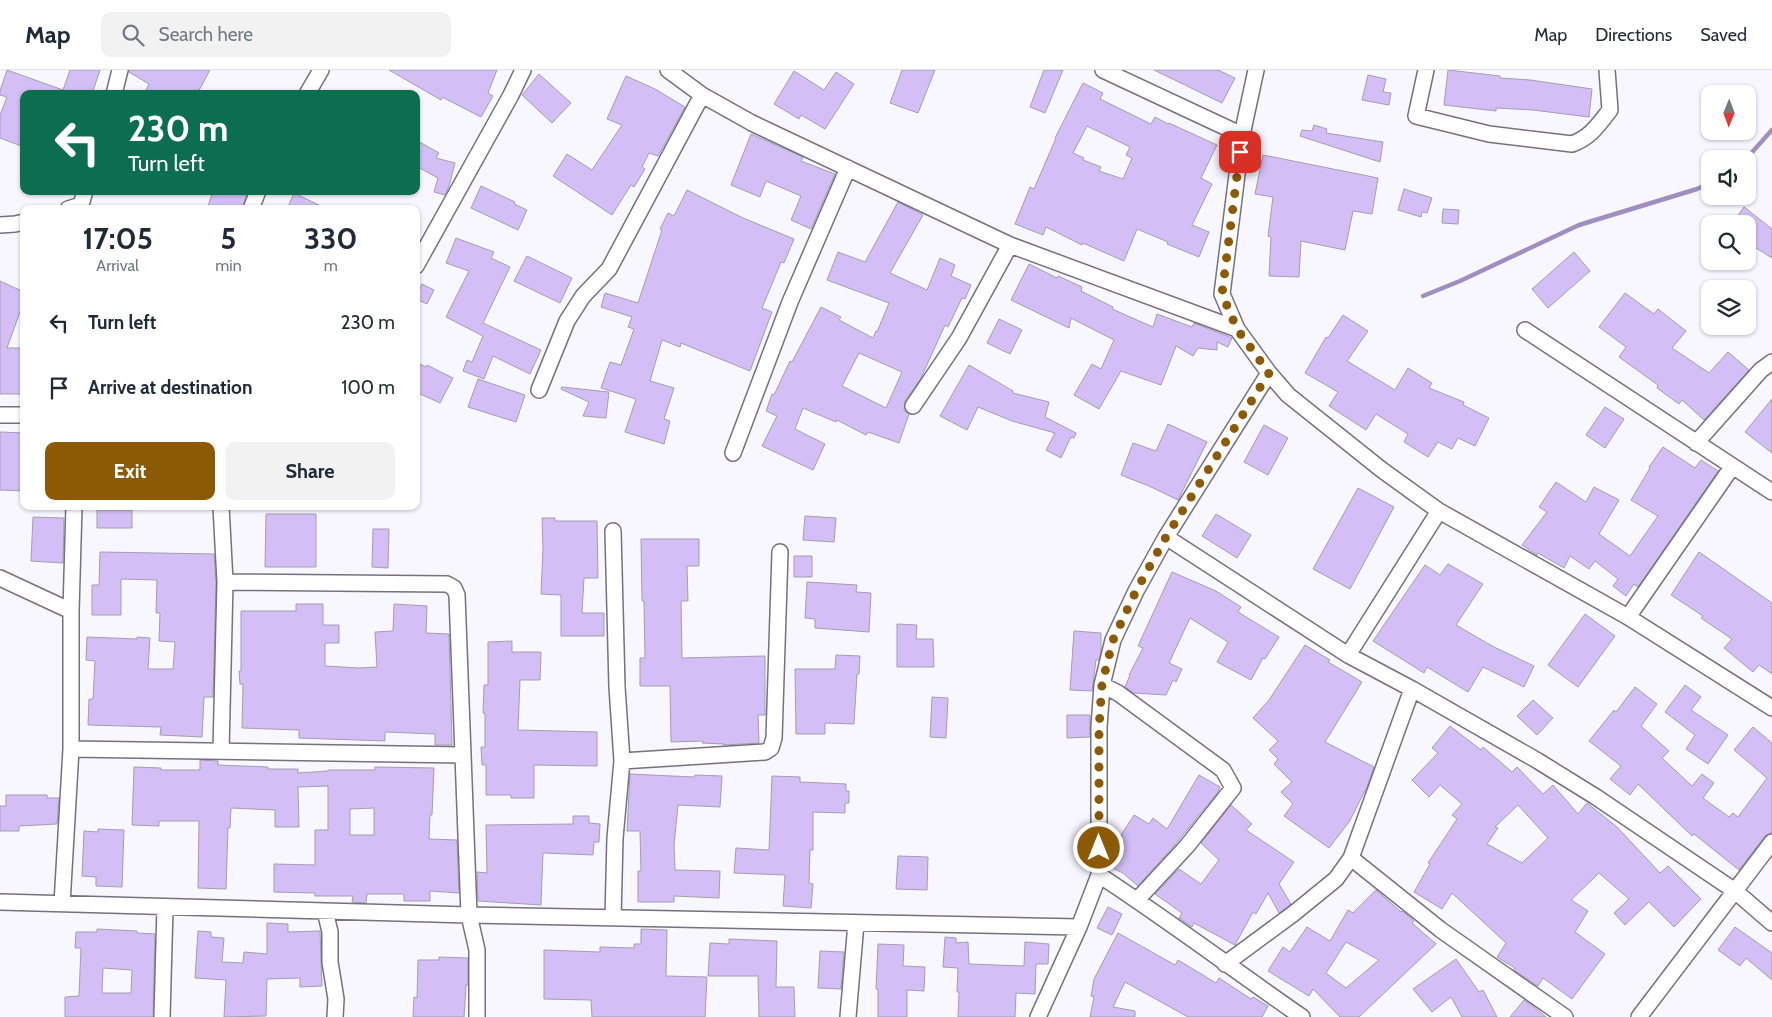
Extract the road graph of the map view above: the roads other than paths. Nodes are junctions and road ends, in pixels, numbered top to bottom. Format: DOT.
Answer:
graph roads {
  1 [pos="120,70"];
  2 [pos="321,70"];
  3 [pos="523,70"];
  4 [pos="668,70"];
  5 [pos="1103,70"];
  6 [pos="1256,70"];
  7 [pos="1426,70"];
  8 [pos="1607,70"];
  9 [pos="115,90"];
  10 [pos="309,90"];
  11 [pos="702,95"];
  12 [pos="1242,134"];
  13 [pos="848,168"];
  14 [pos="20,223"];
  15 [pos="0,224"];
  16 [pos="1010,245"];
  17 [pos="420,259"];
  18 [pos="1237,329"];
  19 [pos="1525,330"];
  20 [pos="1772,362"];
  21 [pos="1269,373"];
  22 [pos="539,390"];
  23 [pos="914,406"];
  24 [pos="0,415"];
  25 [pos="20,415"];
  26 [pos="1696,443"];
  27 [pos="734,453"];
  28 [pos="1732,467"];
  29 [pos="1772,492"];
  30 [pos="74,510"];
  31 [pos="221,510"];
  32 [pos="1439,511"];
  33 [pos="613,531"];
  34 [pos="1166,537"];
  35 [pos="780,552"];
  36 [pos="0,578"];
  37 [pos="225,582"];
  38 [pos="71,611"];
  39 [pos="1628,617"];
  40 [pos="1348,655"];
  41 [pos="1102,684"];
  42 [pos="1412,689"];
  43 [pos="1772,708"];
  44 [pos="71,750"];
  45 [pos="221,751"];
  46 [pos="463,755"];
  47 [pos="622,761"];
  48 [pos="1772,842"];
  49 [pos="1351,858"];
  50 [pos="1099,875"];
  51 [pos="1735,891"];
  52 [pos="1137,900"];
  53 [pos="0,902"];
  54 [pos="62,904"];
  55 [pos="165,907"];
  56 [pos="325,911"];
  57 [pos="469,915"];
  58 [pos="613,918"];
  59 [pos="856,923"];
  60 [pos="1772,923"];
  61 [pos="1080,927"];
  62 [pos="1225,964"];
  63 [pos="162,1017"];
  64 [pos="335,1017"];
  65 [pos="477,1017"];
  66 [pos="848,1017"];
  67 [pos="1038,1017"];
  68 [pos="1302,1017"];
  69 [pos="1565,1017"];
  70 [pos="1639,1017"];
  1 -- 9 [label="street"];
  2 -- 10 [label="street"];
  3 -- 17 [label="street"];
  4 -- 11 [label="street"];
  5 -- 12 [label="street"];
  6 -- 12 [label="street"];
  7 -- 8 [label="street"];
  11 -- 13 [label="street"];
  11 -- 22 [label="street"];
  12 -- 18 [label="street"];
  13 -- 16 [label="street"];
  13 -- 27 [label="street"];
  14 -- 15 [label="street"];
  16 -- 18 [label="street"];
  16 -- 23 [label="street"];
  18 -- 21 [label="street"];
  19 -- 26 [label="street"];
  20 -- 26 [label="street"];
  21 -- 32 [label="street"];
  21 -- 34 [label="street"];
  24 -- 25 [label="street"];
  26 -- 28 [label="street"];
  28 -- 29 [label="street"];
  28 -- 39 [label="street"];
  30 -- 38 [label="street"];
  31 -- 37 [label="street"];
  32 -- 39 [label="street"];
  32 -- 40 [label="street"];
  33 -- 47 [label="street"];
  34 -- 40 [label="street"];
  34 -- 41 [label="street"];
  35 -- 47 [label="street"];
  36 -- 38 [label="street"];
  37 -- 45 [label="street"];
  37 -- 46 [label="street"];
  38 -- 44 [label="street"];
  39 -- 43 [label="street"];
  40 -- 42 [label="street"];
  41 -- 50 [label="street"];
  41 -- 52 [label="street"];
  42 -- 49 [label="street"];
  42 -- 51 [label="street"];
  44 -- 45 [label="street"];
  44 -- 54 [label="street"];
  45 -- 46 [label="street"];
  46 -- 57 [label="street"];
  47 -- 58 [label="street"];
  48 -- 51 [label="street"];
  49 -- 62 [label="street"];
  49 -- 69 [label="street"];
  50 -- 52 [label="street"];
  50 -- 61 [label="street"];
  51 -- 60 [label="street"];
  51 -- 70 [label="street"];
  52 -- 62 [label="street"];
  53 -- 54 [label="street"];
  54 -- 55 [label="street"];
  55 -- 56 [label="street"];
  55 -- 63 [label="street"];
  56 -- 57 [label="street"];
  56 -- 64 [label="street"];
  57 -- 58 [label="street"];
  57 -- 65 [label="street"];
  58 -- 59 [label="street"];
  59 -- 61 [label="street"];
  59 -- 66 [label="street"];
  61 -- 67 [label="street"];
  62 -- 68 [label="street"];
}
